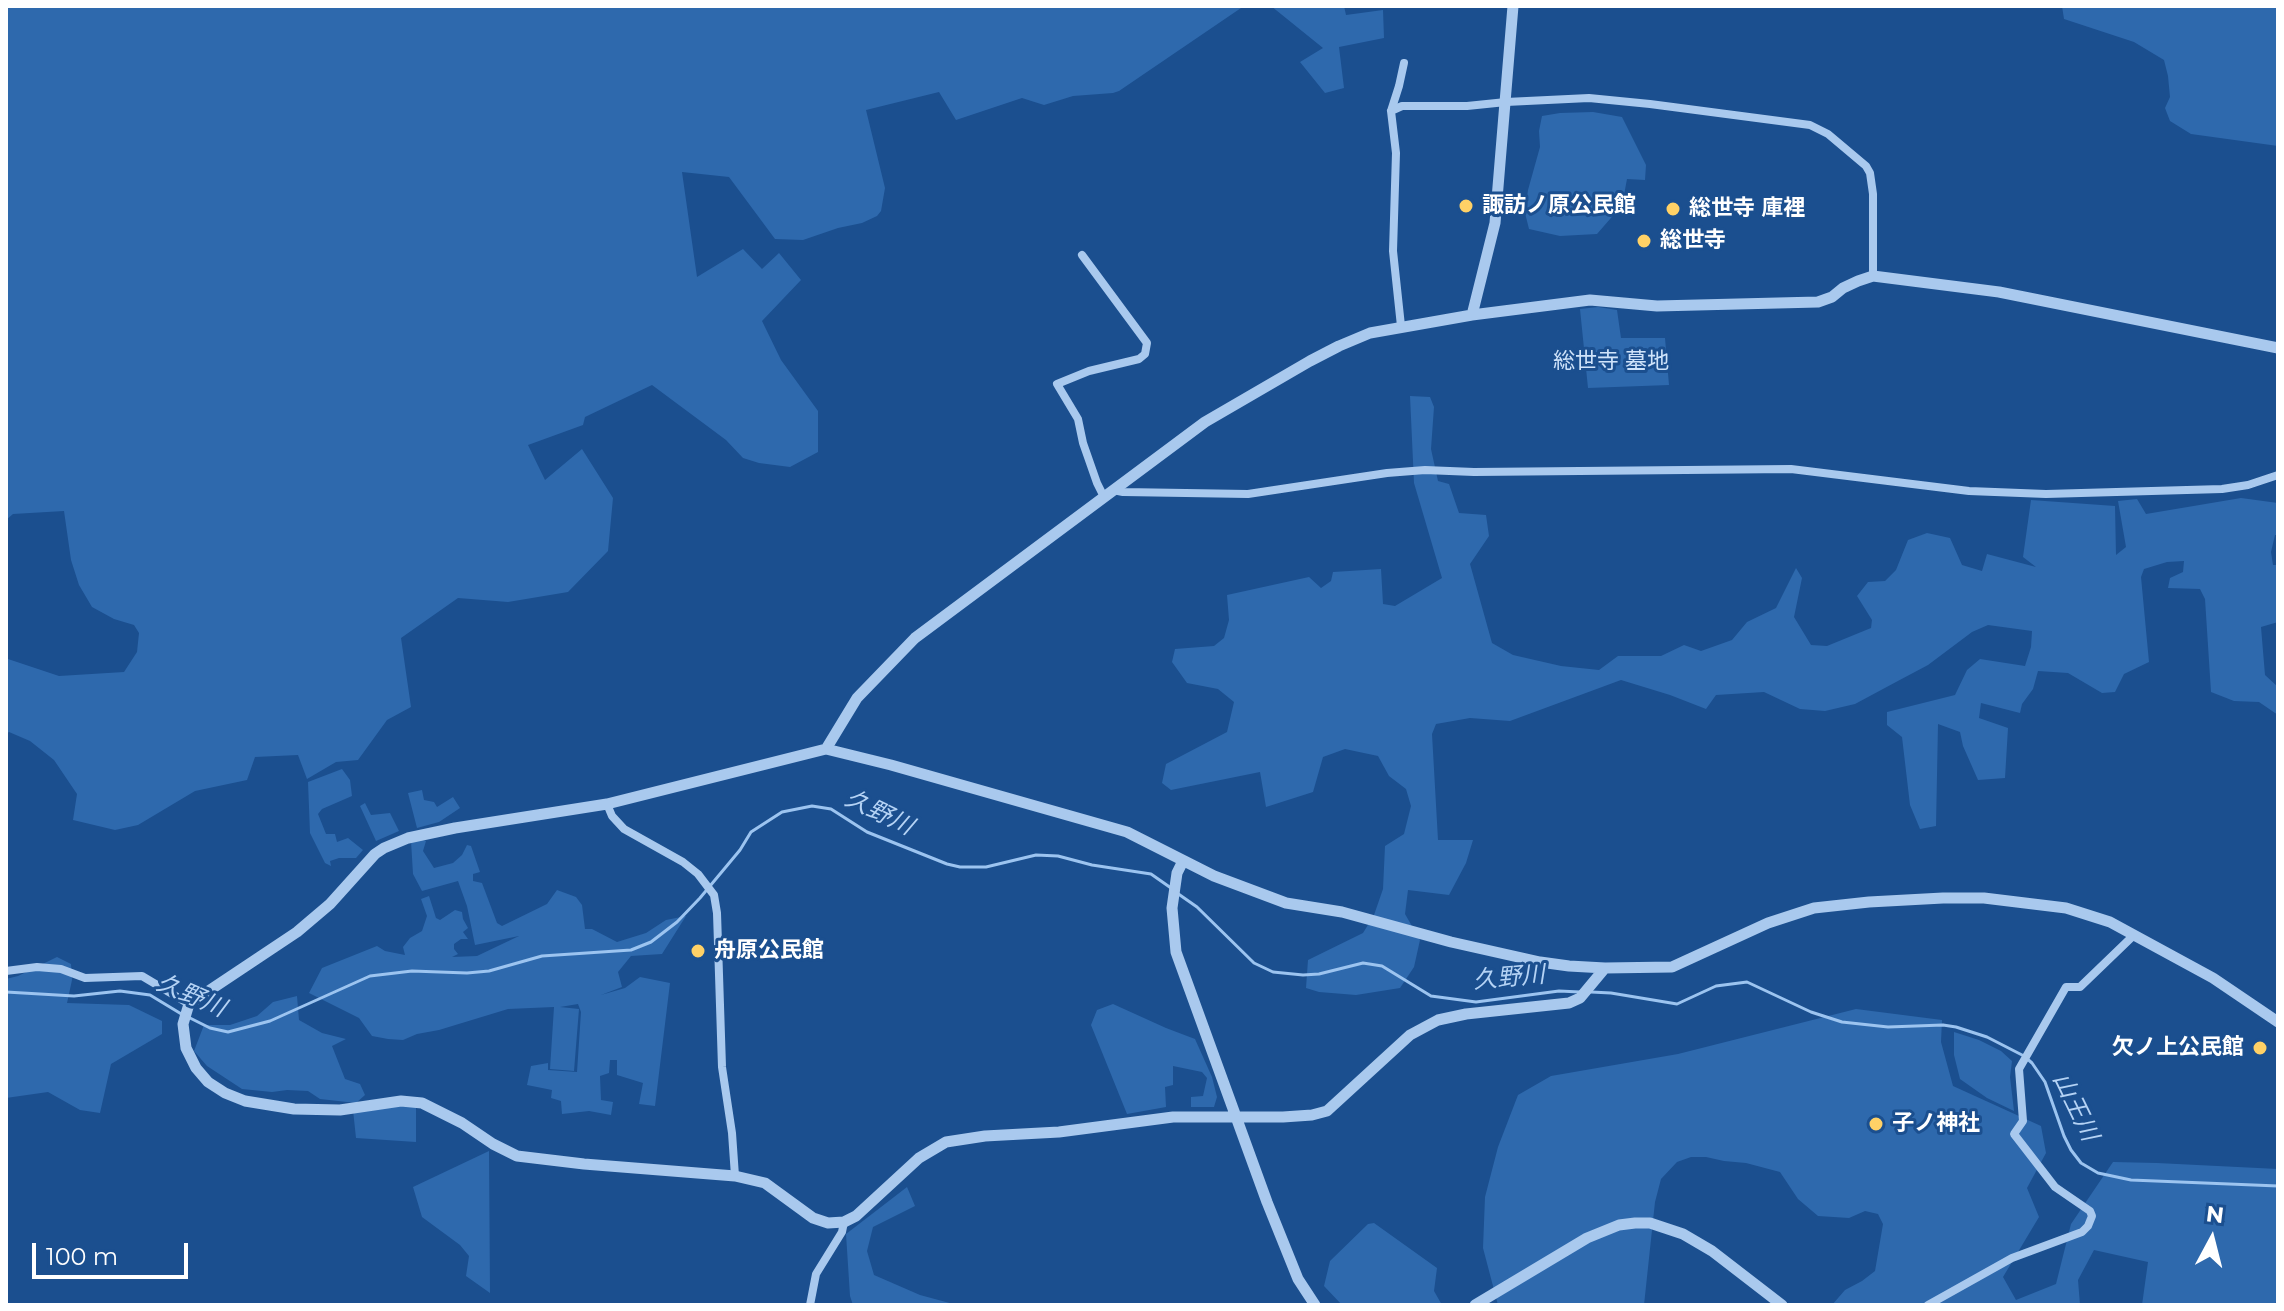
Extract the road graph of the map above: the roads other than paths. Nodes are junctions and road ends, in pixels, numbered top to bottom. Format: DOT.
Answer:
graph roads {
  1 [pos="1513,6"];
  2 [pos="1404,63"];
  3 [pos="1506,102"];
  4 [pos="1391,111"];
  5 [pos="1082,255"];
  6 [pos="1873,276"];
  7 [pos="1472,315"];
  8 [pos="1401,326"];
  9 [pos="2278,348"];
  10 [pos="2278,475"];
  11 [pos="1109,493"];
  12 [pos="826,749"];
  13 [pos="607,804"];
  14 [pos="1183,861"];
  15 [pos="2134,935"];
  16 [pos="1605,968"];
  17 [pos="6,971"];
  18 [pos="189,1004"];
  19 [pos="2278,1022"];
  20 [pos="1235,1118"];
  21 [pos="735,1176"];
  22 [pos="844,1222"];
  23 [pos="810,1305"];
  24 [pos="1315,1305"];
  25 [pos="1475,1305"];
  26 [pos="1782,1305"];
  27 [pos="1928,1305"];
  1 -- 3 [label="street"];
  2 -- 4 [label="street"];
  3 -- 4 [label="street"];
  3 -- 6 [label="street"];
  3 -- 7 [label="street"];
  4 -- 8 [label="street"];
  5 -- 11 [label="street"];
  6 -- 7 [label="street"];
  6 -- 9 [label="street"];
  7 -- 8 [label="street"];
  8 -- 11 [label="street"];
  10 -- 11 [label="street"];
  11 -- 12 [label="street"];
  12 -- 13 [label="street"];
  12 -- 14 [label="street"];
  13 -- 18 [label="street"];
  13 -- 21 [label="street"];
  14 -- 16 [label="street"];
  14 -- 20 [label="street"];
  15 -- 16 [label="street"];
  15 -- 19 [label="street"];
  15 -- 27 [label="street"];
  16 -- 20 [label="street"];
  17 -- 18 [label="street"];
  18 -- 21 [label="street"];
  20 -- 22 [label="street"];
  20 -- 24 [label="street"];
  21 -- 22 [label="street"];
  22 -- 23 [label="street"];
  25 -- 26 [label="street"];
}
